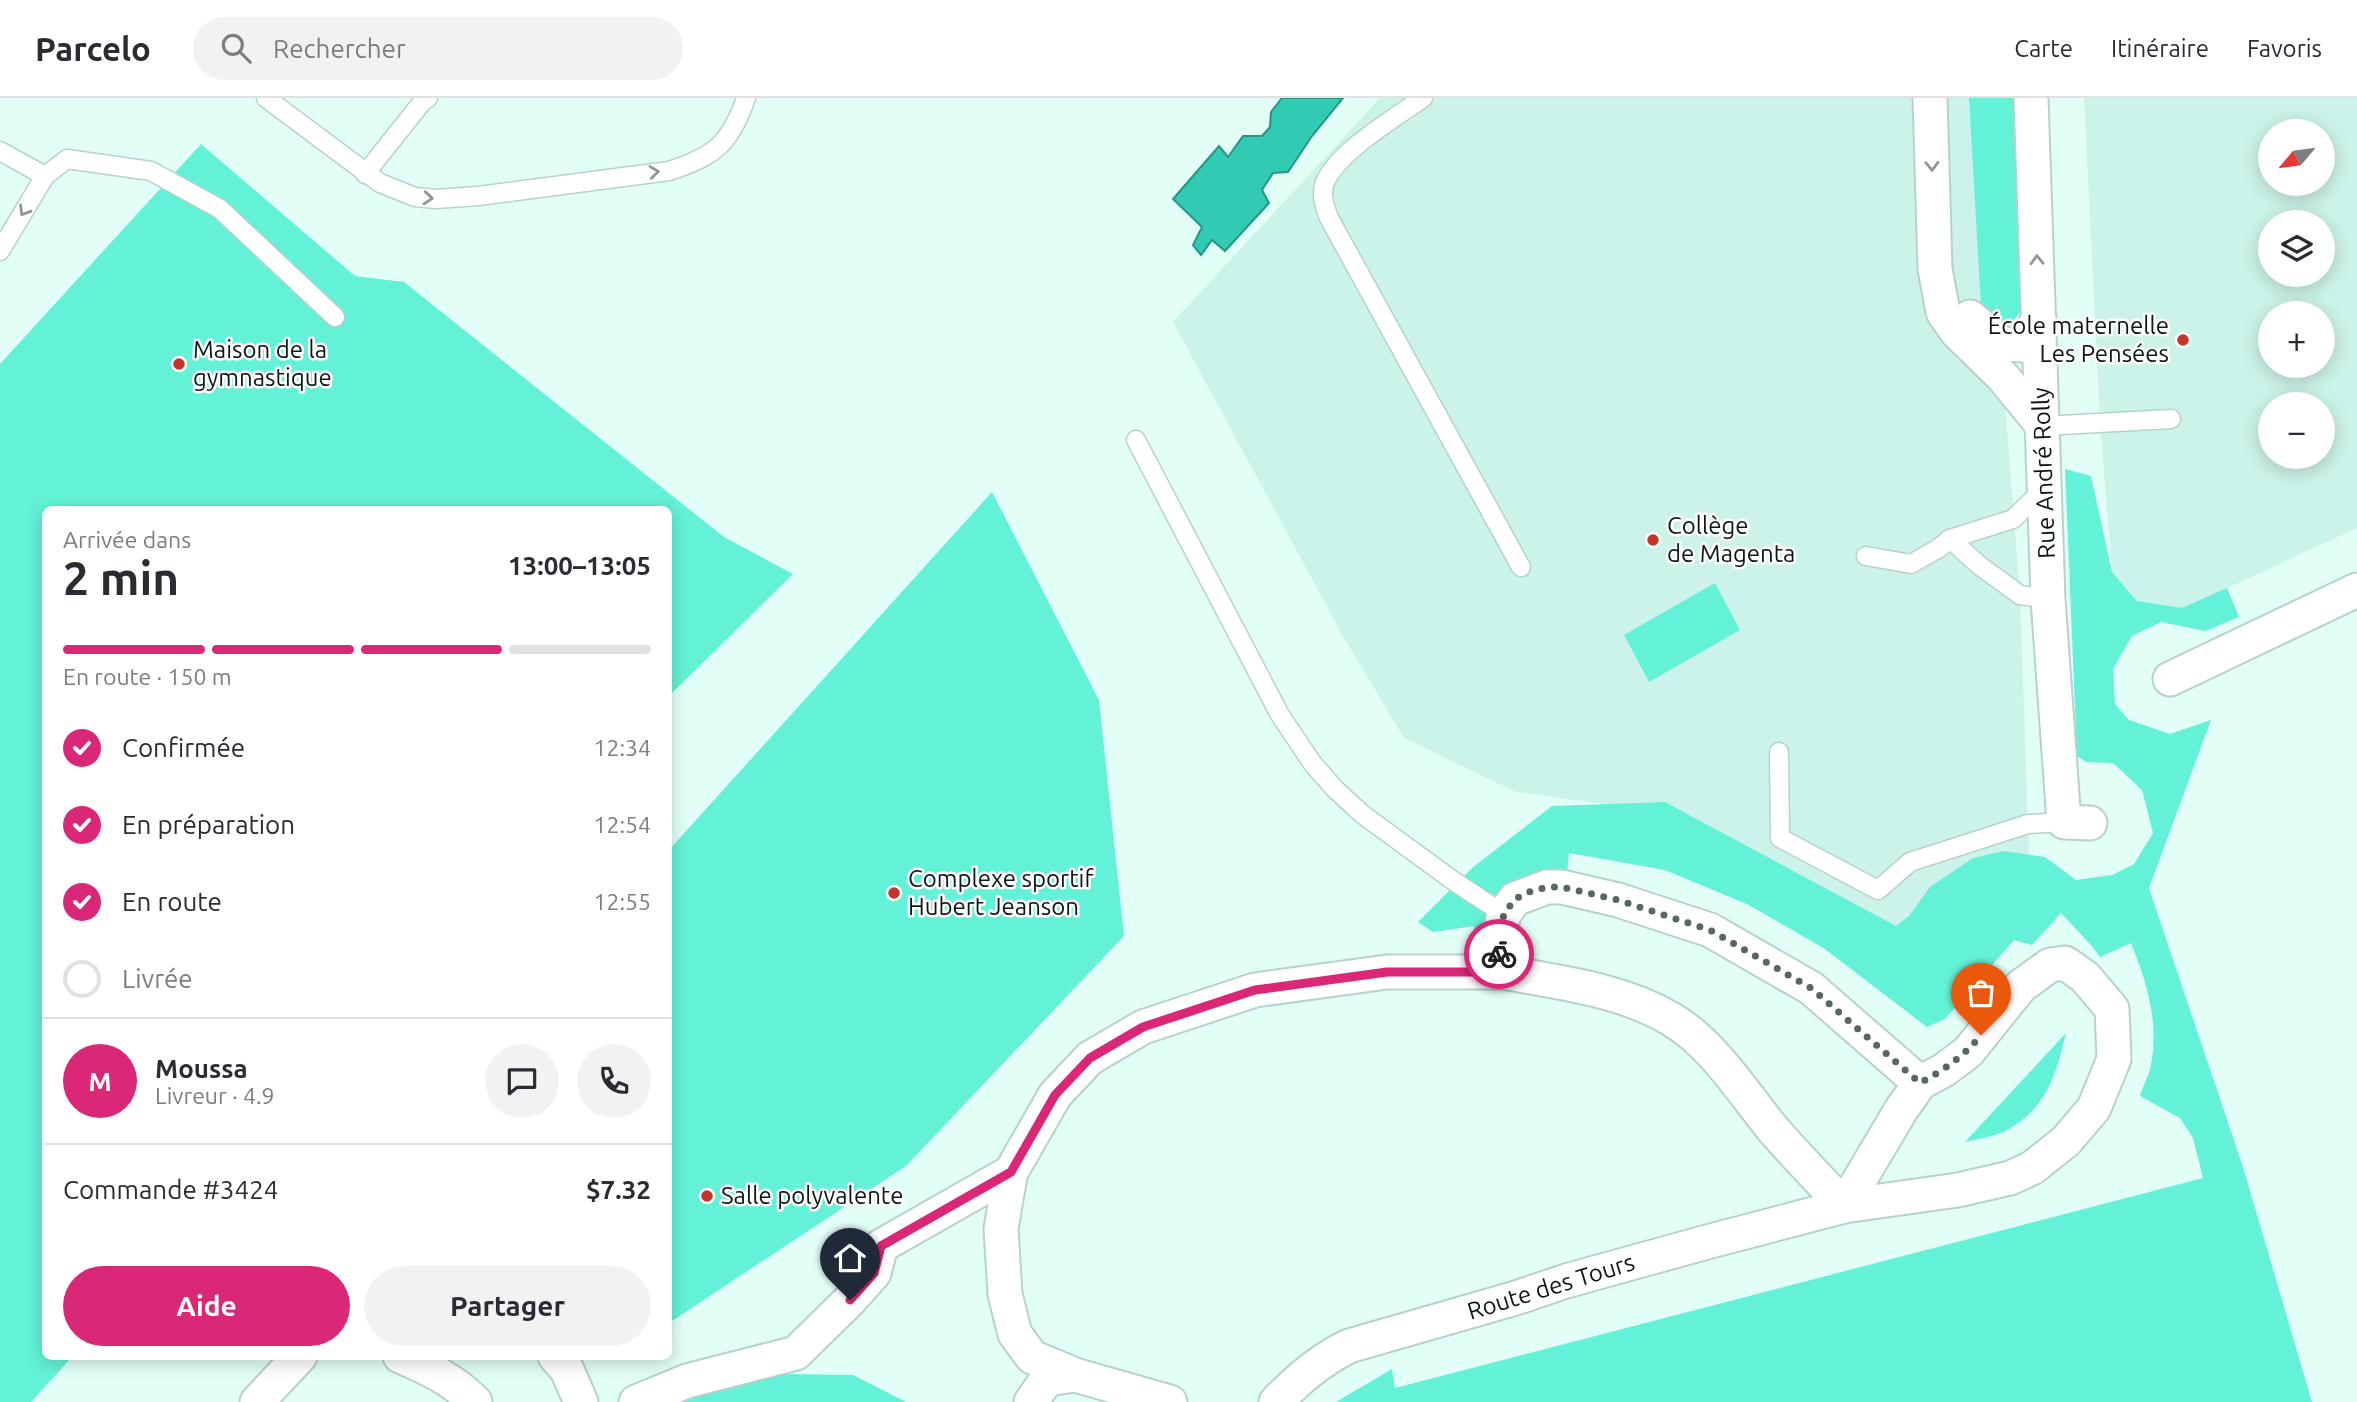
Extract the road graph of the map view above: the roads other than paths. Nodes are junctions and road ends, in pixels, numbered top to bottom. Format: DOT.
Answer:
graph roads {
  1 [pos="266,98"];
  2 [pos="428,98"];
  3 [pos="746,98"];
  4 [pos="1423,98"];
  5 [pos="1930,98"];
  6 [pos="2031,98"];
  7 [pos="0,151"];
  8 [pos="365,174"];
  9 [pos="45,176"];
  10 [pos="0,251"];
  11 [pos="1937,287"];
  12 [pos="335,317"];
  13 [pos="2039,318"];
  14 [pos="2172,419"];
  15 [pos="2043,426"];
  16 [pos="1136,440"];
  17 [pos="2044,489"];
  18 [pos="1950,539"];
  19 [pos="1866,556"];
  20 [pos="1521,567"];
  21 [pos="2357,590"];
  22 [pos="2048,600"];
  23 [pos="2170,679"];
  24 [pos="1779,752"];
  25 [pos="2077,822"];
  26 [pos="1504,914"];
  27 [pos="1503,972"];
  28 [pos="1920,1083"];
  29 [pos="1011,1172"];
  30 [pos="1844,1206"];
  31 [pos="298,1360"];
  32 [pos="409,1360"];
  33 [pos="558,1360"];
  34 [pos="1075,1376"];
  35 [pos="257,1402"];
  36 [pos="475,1402"];
  37 [pos="581,1402"];
  38 [pos="636,1402"];
  39 [pos="1031,1402"];
  40 [pos="1170,1402"];
  41 [pos="1276,1402"];
  1 -- 8 [label="lane"];
  2 -- 8 [label="lane"];
  8 -- 3 [label="lane, one-way"];
  4 -- 20 [label="lane"];
  5 -- 11 [label="street, one-way"];
  13 -- 6 [label="street, Rue André Rolly, one-way"];
  7 -- 9 [label="lane"];
  9 -- 10 [label="lane, one-way"];
  9 -- 12 [label="lane"];
  11 -- 13 [label="street"];
  11 -- 15 [label="street"];
  13 -- 15 [label="street, Rue André Rolly"];
  14 -- 15 [label="lane"];
  15 -- 17 [label="street, Rue André Rolly"];
  16 -- 26 [label="lane"];
  17 -- 18 [label="lane"];
  17 -- 22 [label="street, Rue André Rolly"];
  18 -- 19 [label="lane"];
  18 -- 22 [label="lane"];
  21 -- 23 [label="street"];
  22 -- 25 [label="street, Rue André Rolly"];
  24 -- 25 [label="lane"];
  26 -- 27 [label="street"];
  26 -- 28 [label="street"];
  27 -- 29 [label="street"];
  27 -- 30 [label="street"];
  28 -- 30 [label="street, Route des Tours"];
  28 -- 30 [label="street, Route des Tours"];
  29 -- 34 [label="street"];
  29 -- 38 [label="street"];
  30 -- 41 [label="street, Route des Tours"];
  31 -- 35 [label="street"];
  32 -- 36 [label="street"];
  33 -- 37 [label="street"];
  34 -- 39 [label="street"];
  34 -- 40 [label="street"];
}
